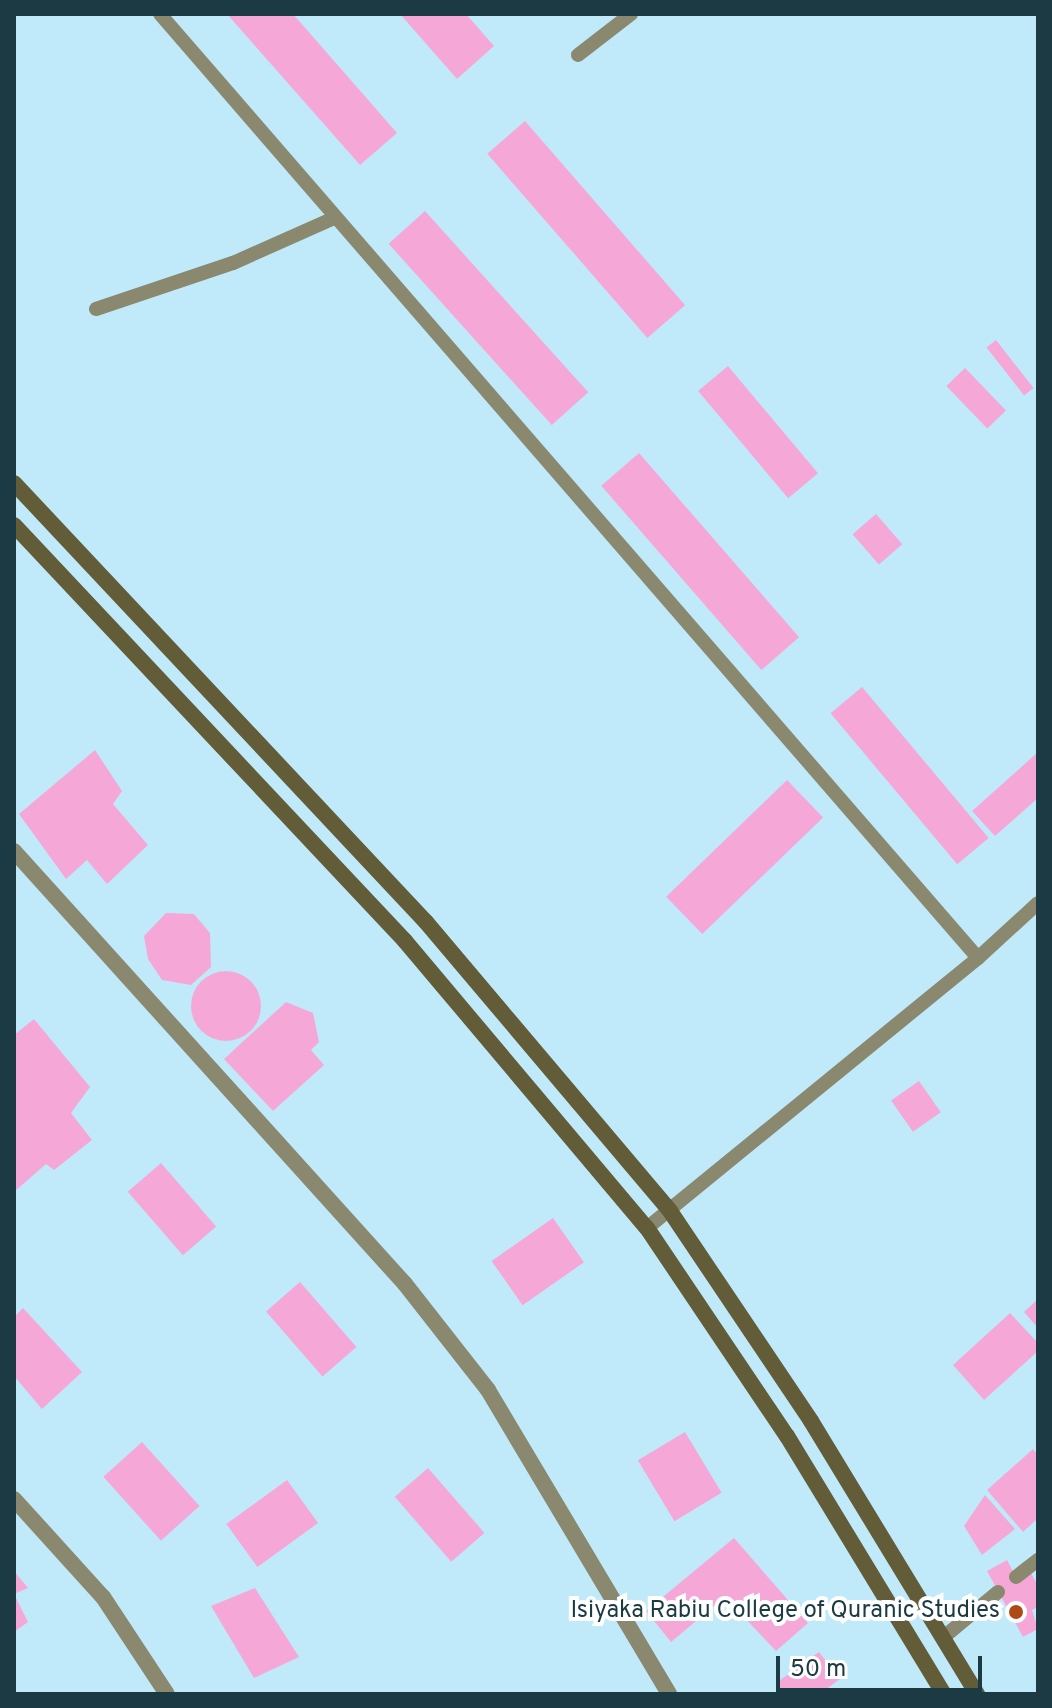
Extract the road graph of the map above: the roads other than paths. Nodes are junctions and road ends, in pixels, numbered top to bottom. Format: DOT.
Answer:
graph roads {
  1 [pos="160,14"];
  2 [pos="631,14"];
  3 [pos="578,55"];
  4 [pos="334,218"];
  5 [pos="96,309"];
  6 [pos="14,483"];
  7 [pos="14,525"];
  8 [pos="14,851"];
  9 [pos="1038,903"];
  10 [pos="978,958"];
  11 [pos="670,1211"];
  12 [pos="647,1228"];
  13 [pos="14,1499"];
  14 [pos="1038,1560"];
  15 [pos="1016,1577"];
  16 [pos="998,1592"];
  17 [pos="945,1636"];
  18 [pos="167,1694"];
  19 [pos="669,1694"];
  20 [pos="944,1694"];
  21 [pos="977,1694"];
  1 -- 4 [label="lane"];
  2 -- 3 [label="lane"];
  4 -- 5 [label="lane"];
  4 -- 10 [label="lane"];
  6 -- 11 [label="main road"];
  7 -- 12 [label="main road"];
  8 -- 19 [label="street"];
  9 -- 10 [label="lane"];
  10 -- 11 [label="lane"];
  11 -- 12 [label="lane"];
  11 -- 17 [label="main road"];
  12 -- 20 [label="main road"];
  13 -- 18 [label="street"];
  14 -- 15 [label="lane"];
  16 -- 17 [label="lane"];
  17 -- 21 [label="main road"];
}
